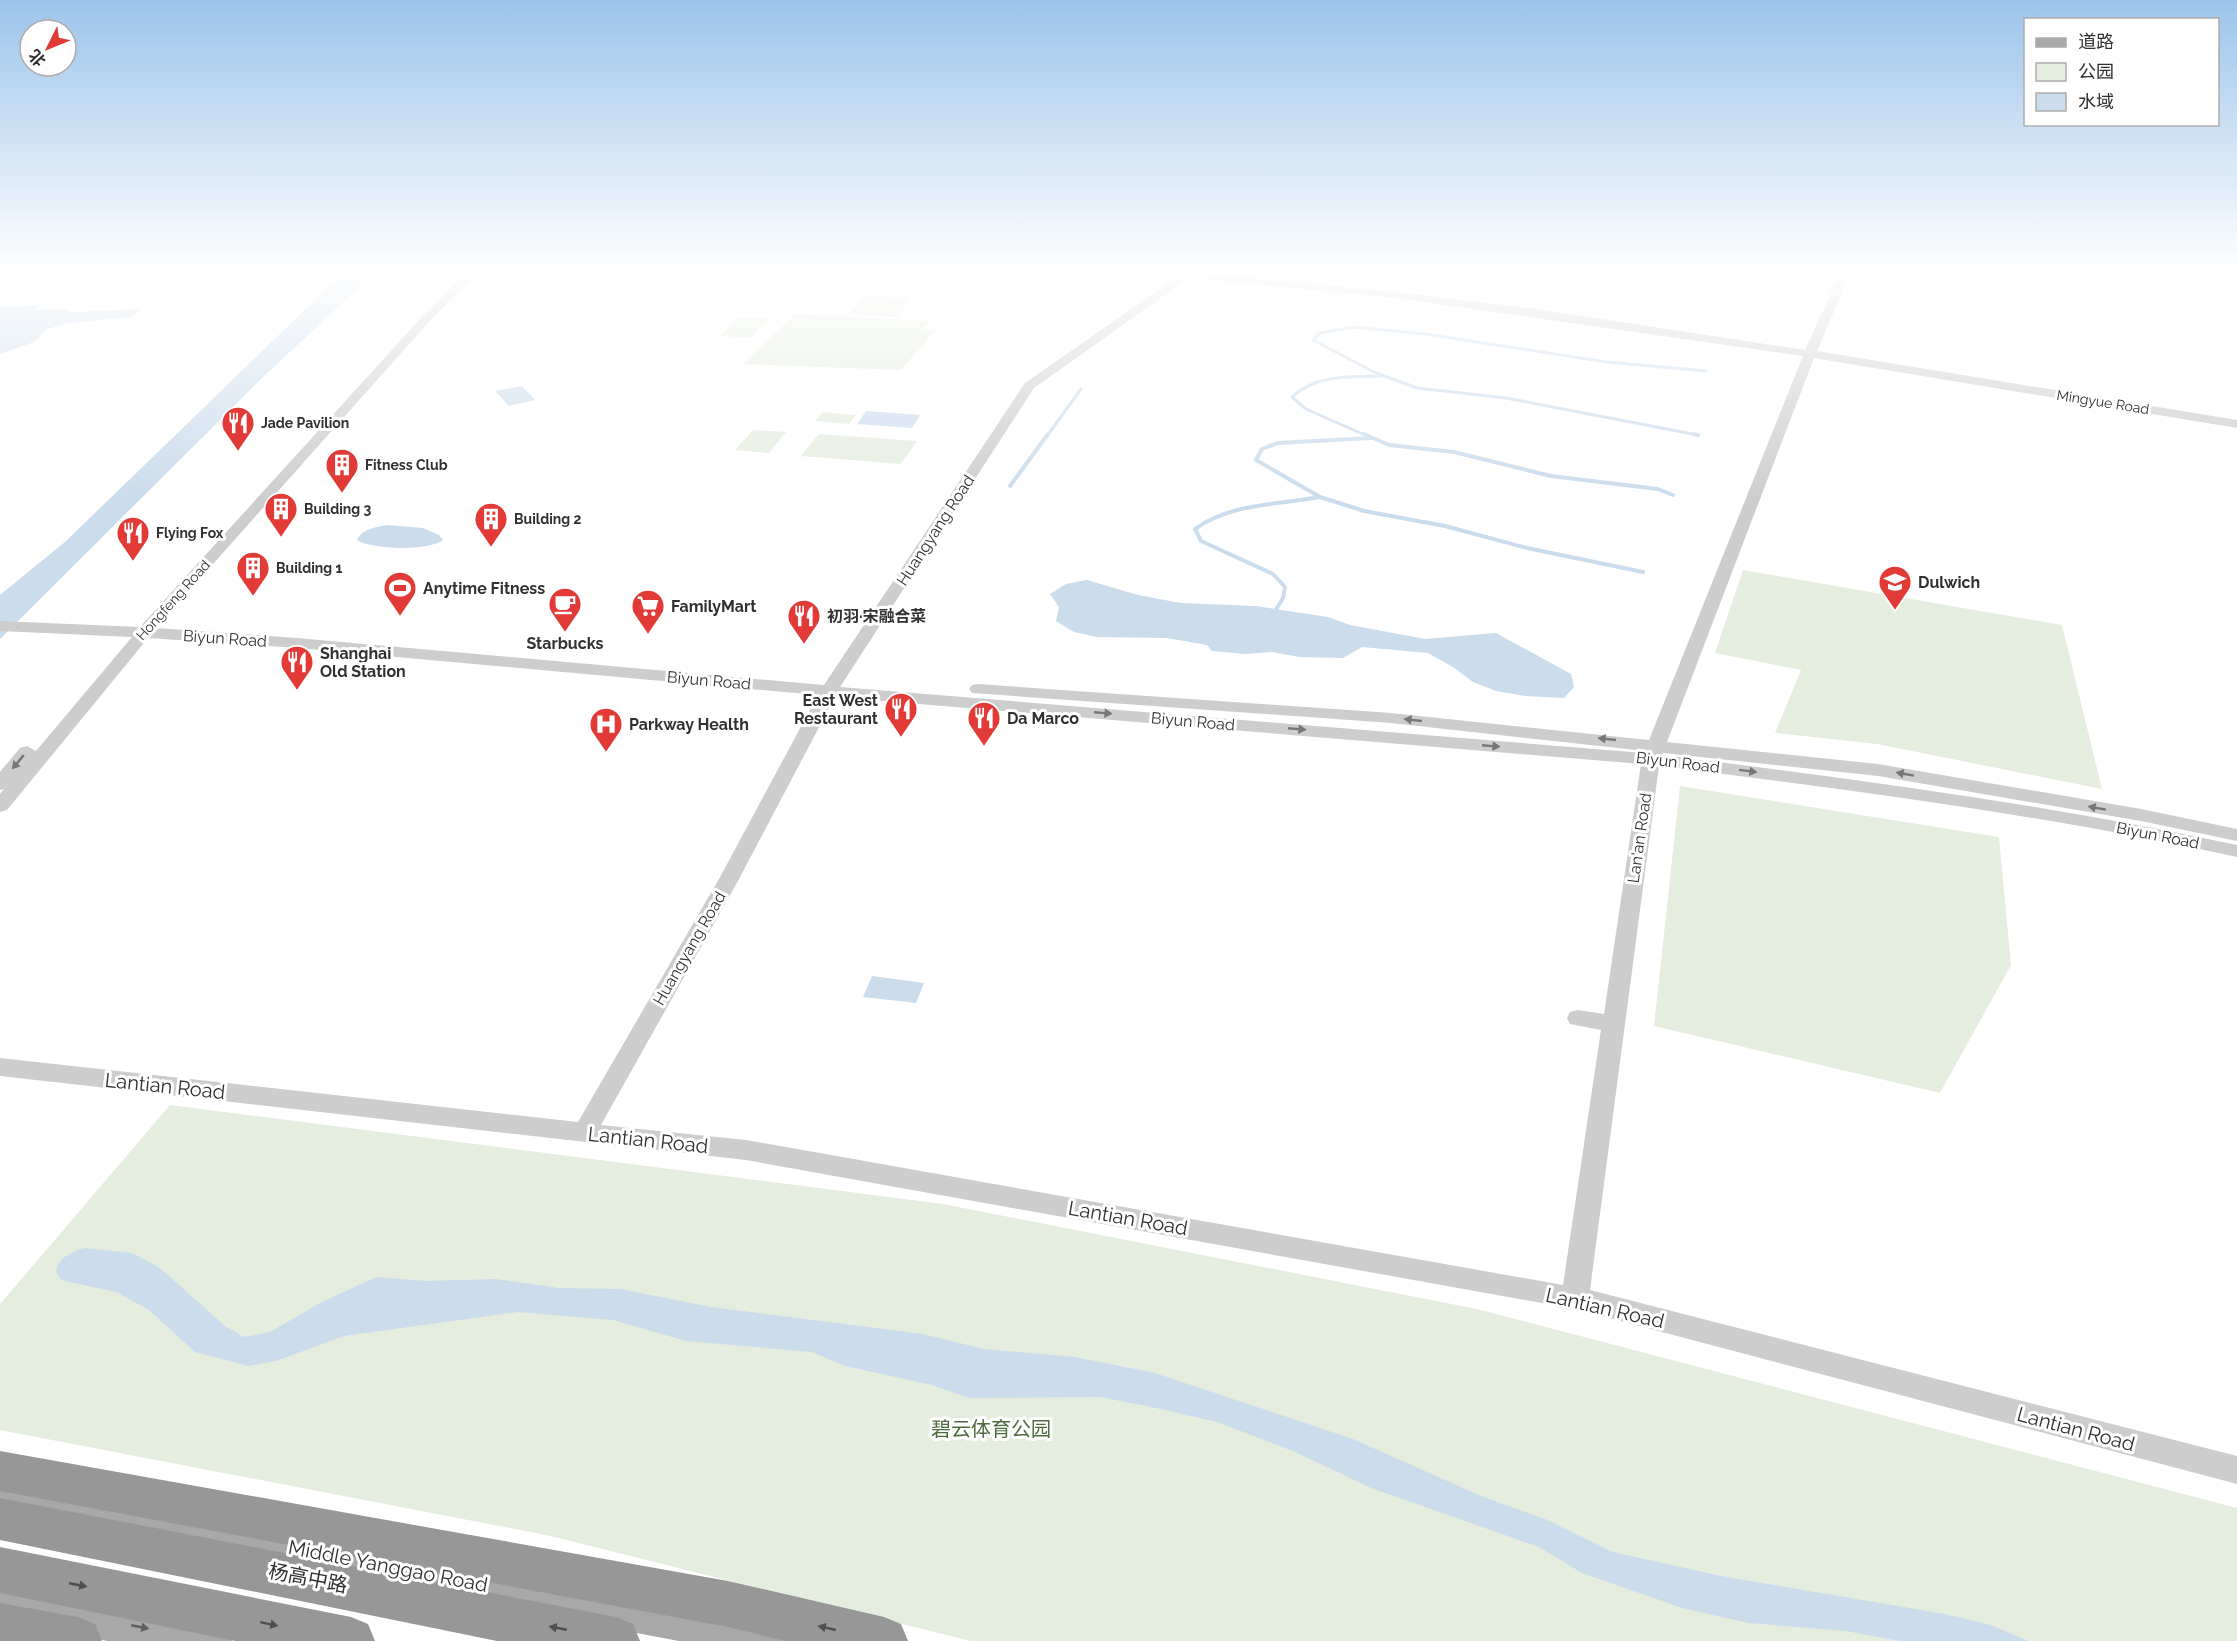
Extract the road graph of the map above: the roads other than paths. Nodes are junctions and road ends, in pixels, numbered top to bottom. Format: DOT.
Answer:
graph roads {
  1 [pos="392,346"];
  2 [pos="401,346"];
  3 [pos="1088,346"];
  4 [pos="1767,346"];
  5 [pos="1814,346"];
  6 [pos="1811,352"];
  7 [pos="2237,417"];
  8 [pos="2237,424"];
  9 [pos="0,614"];
  10 [pos="0,626"];
  11 [pos="142,626"];
  12 [pos="833,685"];
  13 [pos="1654,751"];
  14 [pos="0,784"];
  15 [pos="0,806"];
  16 [pos="2237,836"];
  17 [pos="2237,851"];
  18 [pos="1578,1018"];
  19 [pos="1613,1024"];
  20 [pos="0,1067"];
  21 [pos="584,1133"];
  22 [pos="1575,1298"];
  23 [pos="2237,1470"];
  24 [pos="0,1471"];
  25 [pos="0,1494"];
  26 [pos="0,1519"];
  27 [pos="0,1570"];
  28 [pos="0,1598"];
  29 [pos="0,1627"];
  30 [pos="78,1641"];
  31 [pos="212,1641"];
  32 [pos="351,1641"];
  33 [pos="616,1641"];
  34 [pos="775,1641"];
  35 [pos="884,1641"];
  1 -- 11 [label="street, Hongfeng Road"];
  2 -- 11 [label="street, Hongfeng Road"];
  3 -- 12 [label="street, Huangyang Road"];
  4 -- 6 [label="street, Mingyue Road"];
  5 -- 6 [label="street, Lan'an Road"];
  6 -- 7 [label="street, Mingyue Road"];
  6 -- 8 [label="street, Mingyue Road"];
  6 -- 13 [label="street, Lan'an Road"];
  9 -- 11 [label="street"];
  10 -- 11 [label="street"];
  11 -- 12 [label="street, Biyun Road"];
  11 -- 14 [label="street, Hongfeng Road, one-way"];
  11 -- 15 [label="street, Hongfeng Road"];
  12 -- 13 [label="street, Biyun Road"];
  12 -- 21 [label="street, Huangyang Road"];
  16 -- 13 [label="street, Biyun Road, one-way"];
  13 -- 17 [label="street, Biyun Road, one-way"];
  13 -- 19 [label="street, Lan'an Road"];
  18 -- 19 [label="street"];
  19 -- 22 [label="street, Lan'an Road"];
  20 -- 21 [label="street, Lantian Road"];
  21 -- 22 [label="street, Lantian Road"];
  22 -- 23 [label="street, Lantian Road"];
  35 -- 24 [label="highway, one-way"];
  25 -- 34 [label="main road, Middle Yanggao Road"];
  33 -- 26 [label="highway, 杨高中路, one-way"];
  27 -- 32 [label="highway, one-way"];
  28 -- 31 [label="main road, one-way"];
  29 -- 30 [label="highway"];
}
